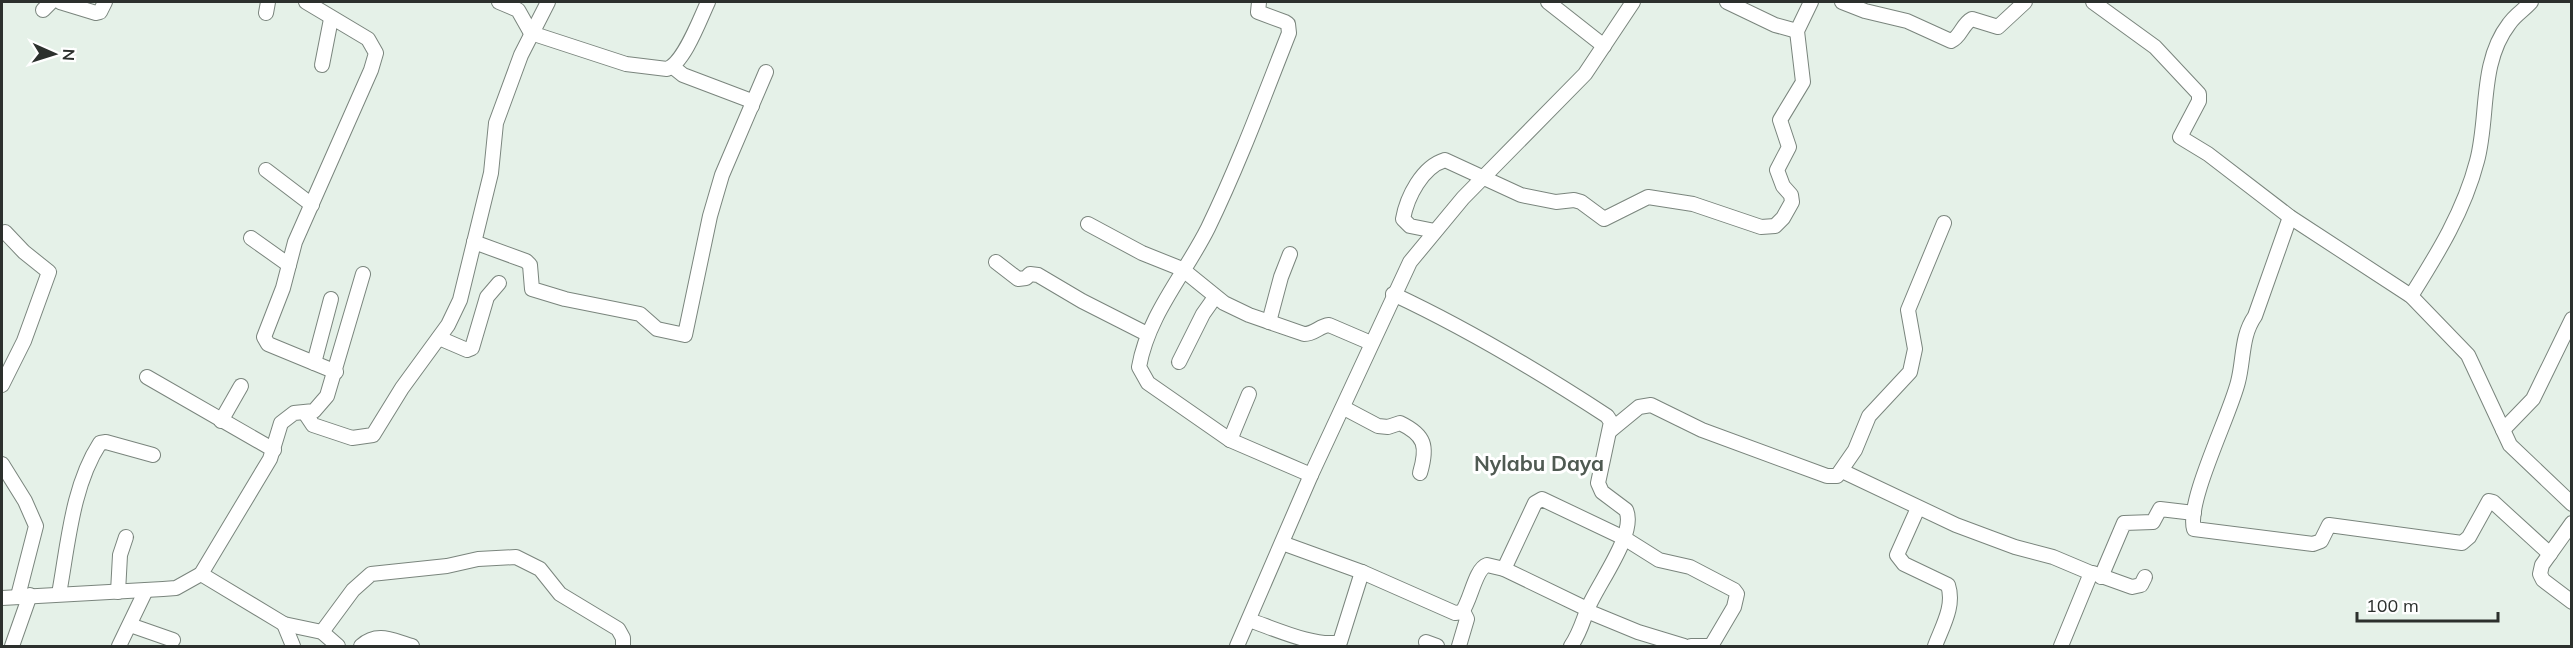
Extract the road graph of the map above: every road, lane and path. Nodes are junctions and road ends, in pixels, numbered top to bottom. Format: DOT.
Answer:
graph roads {
  1 [pos="60,2"];
  2 [pos="105,2"];
  3 [pos="306,2"];
  4 [pos="500,2"];
  5 [pos="548,2"];
  6 [pos="708,2"];
  7 [pos="1259,2"];
  8 [pos="1548,2"];
  9 [pos="1633,2"];
  10 [pos="1726,2"];
  11 [pos="1811,2"];
  12 [pos="1842,2"];
  13 [pos="2025,2"];
  14 [pos="2093,2"];
  15 [pos="2531,2"];
  16 [pos="331,19"];
  17 [pos="1797,31"];
  18 [pos="531,33"];
  19 [pos="1604,46"];
  20 [pos="322,64"];
  21 [pos="673,67"];
  22 [pos="766,72"];
  23 [pos="752,106"];
  24 [pos="266,170"];
  25 [pos="1485,176"];
  26 [pos="312,205"];
  27 [pos="2290,217"];
  28 [pos="1944,223"];
  29 [pos="1088,224"];
  30 [pos="1435,231"];
  31 [pos="3,234"];
  32 [pos="251,238"];
  33 [pos="474,242"];
  34 [pos="1290,254"];
  35 [pos="996,262"];
  36 [pos="289,265"];
  37 [pos="1182,269"];
  38 [pos="363,274"];
  39 [pos="499,283"];
  40 [pos="1393,294"];
  41 [pos="2411,296"];
  42 [pos="1215,297"];
  43 [pos="331,299"];
  44 [pos="2571,319"];
  45 [pos="1269,322"];
  46 [pos="1147,334"];
  47 [pos="439,338"];
  48 [pos="1371,343"];
  49 [pos="1179,362"];
  50 [pos="314,363"];
  51 [pos="336,372"];
  52 [pos="147,377"];
  53 [pos="2,386"];
  54 [pos="241,386"];
  55 [pos="1249,394"];
  56 [pos="1344,408"];
  57 [pos="304,413"];
  58 [pos="221,421"];
  59 [pos="1611,430"];
  60 [pos="2503,430"];
  61 [pos="1230,441"];
  62 [pos="274,450"];
  63 [pos="153,454"];
  64 [pos="2,466"];
  65 [pos="1842,471"];
  66 [pos="1420,473"];
  67 [pos="1311,475"];
  68 [pos="2571,504"];
  69 [pos="1918,508"];
  70 [pos="2194,513"];
  71 [pos="2571,523"];
  72 [pos="126,537"];
  73 [pos="1624,537"];
  74 [pos="1282,543"];
  75 [pos="2550,554"];
  76 [pos="1504,569"];
  77 [pos="1362,572"];
  78 [pos="201,574"];
  79 [pos="2096,575"];
  80 [pos="2145,577"];
  81 [pos="146,590"];
  82 [pos="118,592"];
  83 [pos="58,594"];
  84 [pos="24,595"];
  85 [pos="2,598"];
  86 [pos="2571,602"];
  87 [pos="1463,610"];
  88 [pos="1587,610"];
  89 [pos="1249,620"];
  90 [pos="284,624"];
  91 [pos="130,625"];
  92 [pos="322,632"];
  93 [pos="173,640"];
  94 [pos="12,646"];
  95 [pos="119,646"];
  96 [pos="293,646"];
  97 [pos="338,646"];
  98 [pos="361,646"];
  99 [pos="412,646"];
  100 [pos="623,646"];
  101 [pos="1237,646"];
  102 [pos="1459,646"];
  103 [pos="1571,646"];
  104 [pos="1684,646"];
  105 [pos="1694,646"];
  106 [pos="1712,646"];
  107 [pos="1935,646"];
  108 [pos="2061,646"];
  1 -- 2 [label="street"];
  3 -- 16 [label="street"];
  4 -- 18 [label="street"];
  5 -- 18 [label="street"];
  6 -- 21 [label="street"];
  7 -- 37 [label="street"];
  8 -- 19 [label="street"];
  9 -- 19 [label="street"];
  10 -- 17 [label="street"];
  11 -- 17 [label="street"];
  12 -- 13 [label="street"];
  14 -- 27 [label="street"];
  15 -- 41 [label="street"];
  16 -- 20 [label="street"];
  16 -- 26 [label="street"];
  17 -- 25 [label="street"];
  18 -- 21 [label="street"];
  18 -- 33 [label="street"];
  19 -- 25 [label="street"];
  21 -- 23 [label="street"];
  22 -- 23 [label="street"];
  23 -- 33 [label="street"];
  24 -- 26 [label="street"];
  25 -- 30 [label="street"];
  25 -- 30 [label="street"];
  26 -- 36 [label="street"];
  27 -- 41 [label="street"];
  27 -- 70 [label="street"];
  28 -- 65 [label="street"];
  29 -- 37 [label="street"];
  30 -- 40 [label="street"];
  31 -- 53 [label="street"];
  32 -- 36 [label="street"];
  33 -- 47 [label="street"];
  34 -- 45 [label="street"];
  35 -- 46 [label="street"];
  36 -- 50 [label="street"];
  37 -- 42 [label="street"];
  37 -- 46 [label="street"];
  38 -- 51 [label="street"];
  39 -- 47 [label="street"];
  40 -- 48 [label="street"];
  40 -- 59 [label="street"];
  41 -- 60 [label="street"];
  42 -- 45 [label="street"];
  42 -- 49 [label="street"];
  43 -- 50 [label="street"];
  44 -- 60 [label="street"];
  45 -- 48 [label="street"];
  46 -- 61 [label="street"];
  47 -- 57 [label="street"];
  48 -- 56 [label="street"];
  50 -- 51 [label="street"];
  51 -- 57 [label="street"];
  52 -- 58 [label="street"];
  54 -- 58 [label="street"];
  55 -- 61 [label="street"];
  56 -- 66 [label="street"];
  56 -- 67 [label="street"];
  57 -- 62 [label="street"];
  58 -- 62 [label="street"];
  59 -- 65 [label="street"];
  59 -- 73 [label="street"];
  60 -- 68 [label="street"];
  61 -- 67 [label="street"];
  62 -- 78 [label="street"];
  63 -- 83 [label="street"];
  64 -- 84 [label="street"];
  65 -- 69 [label="street"];
  67 -- 74 [label="street"];
  69 -- 79 [label="street"];
  69 -- 107 [label="street"];
  70 -- 75 [label="street"];
  70 -- 79 [label="street"];
  71 -- 75 [label="street"];
  72 -- 82 [label="street"];
  73 -- 76 [label="street"];
  73 -- 88 [label="street"];
  73 -- 106 [label="street"];
  74 -- 77 [label="street"];
  74 -- 89 [label="street"];
  75 -- 86 [label="street"];
  76 -- 87 [label="street"];
  76 -- 88 [label="street"];
  77 -- 87 [label="street"];
  77 -- 89 [label="street"];
  78 -- 81 [label="street"];
  78 -- 90 [label="street"];
  79 -- 80 [label="street"];
  79 -- 108 [label="street"];
  81 -- 82 [label="street"];
  81 -- 91 [label="street"];
  82 -- 83 [label="street"];
  83 -- 84 [label="street"];
  84 -- 85 [label="street"];
  84 -- 94 [label="street"];
  87 -- 102 [label="street"];
  88 -- 103 [label="street"];
  88 -- 104 [label="street"];
  89 -- 101 [label="street"];
  90 -- 92 [label="street"];
  90 -- 96 [label="street"];
  91 -- 93 [label="street"];
  91 -- 95 [label="street"];
  92 -- 97 [label="street"];
  92 -- 100 [label="street"];
  98 -- 99 [label="street"];
  105 -- 106 [label="street"];
}
